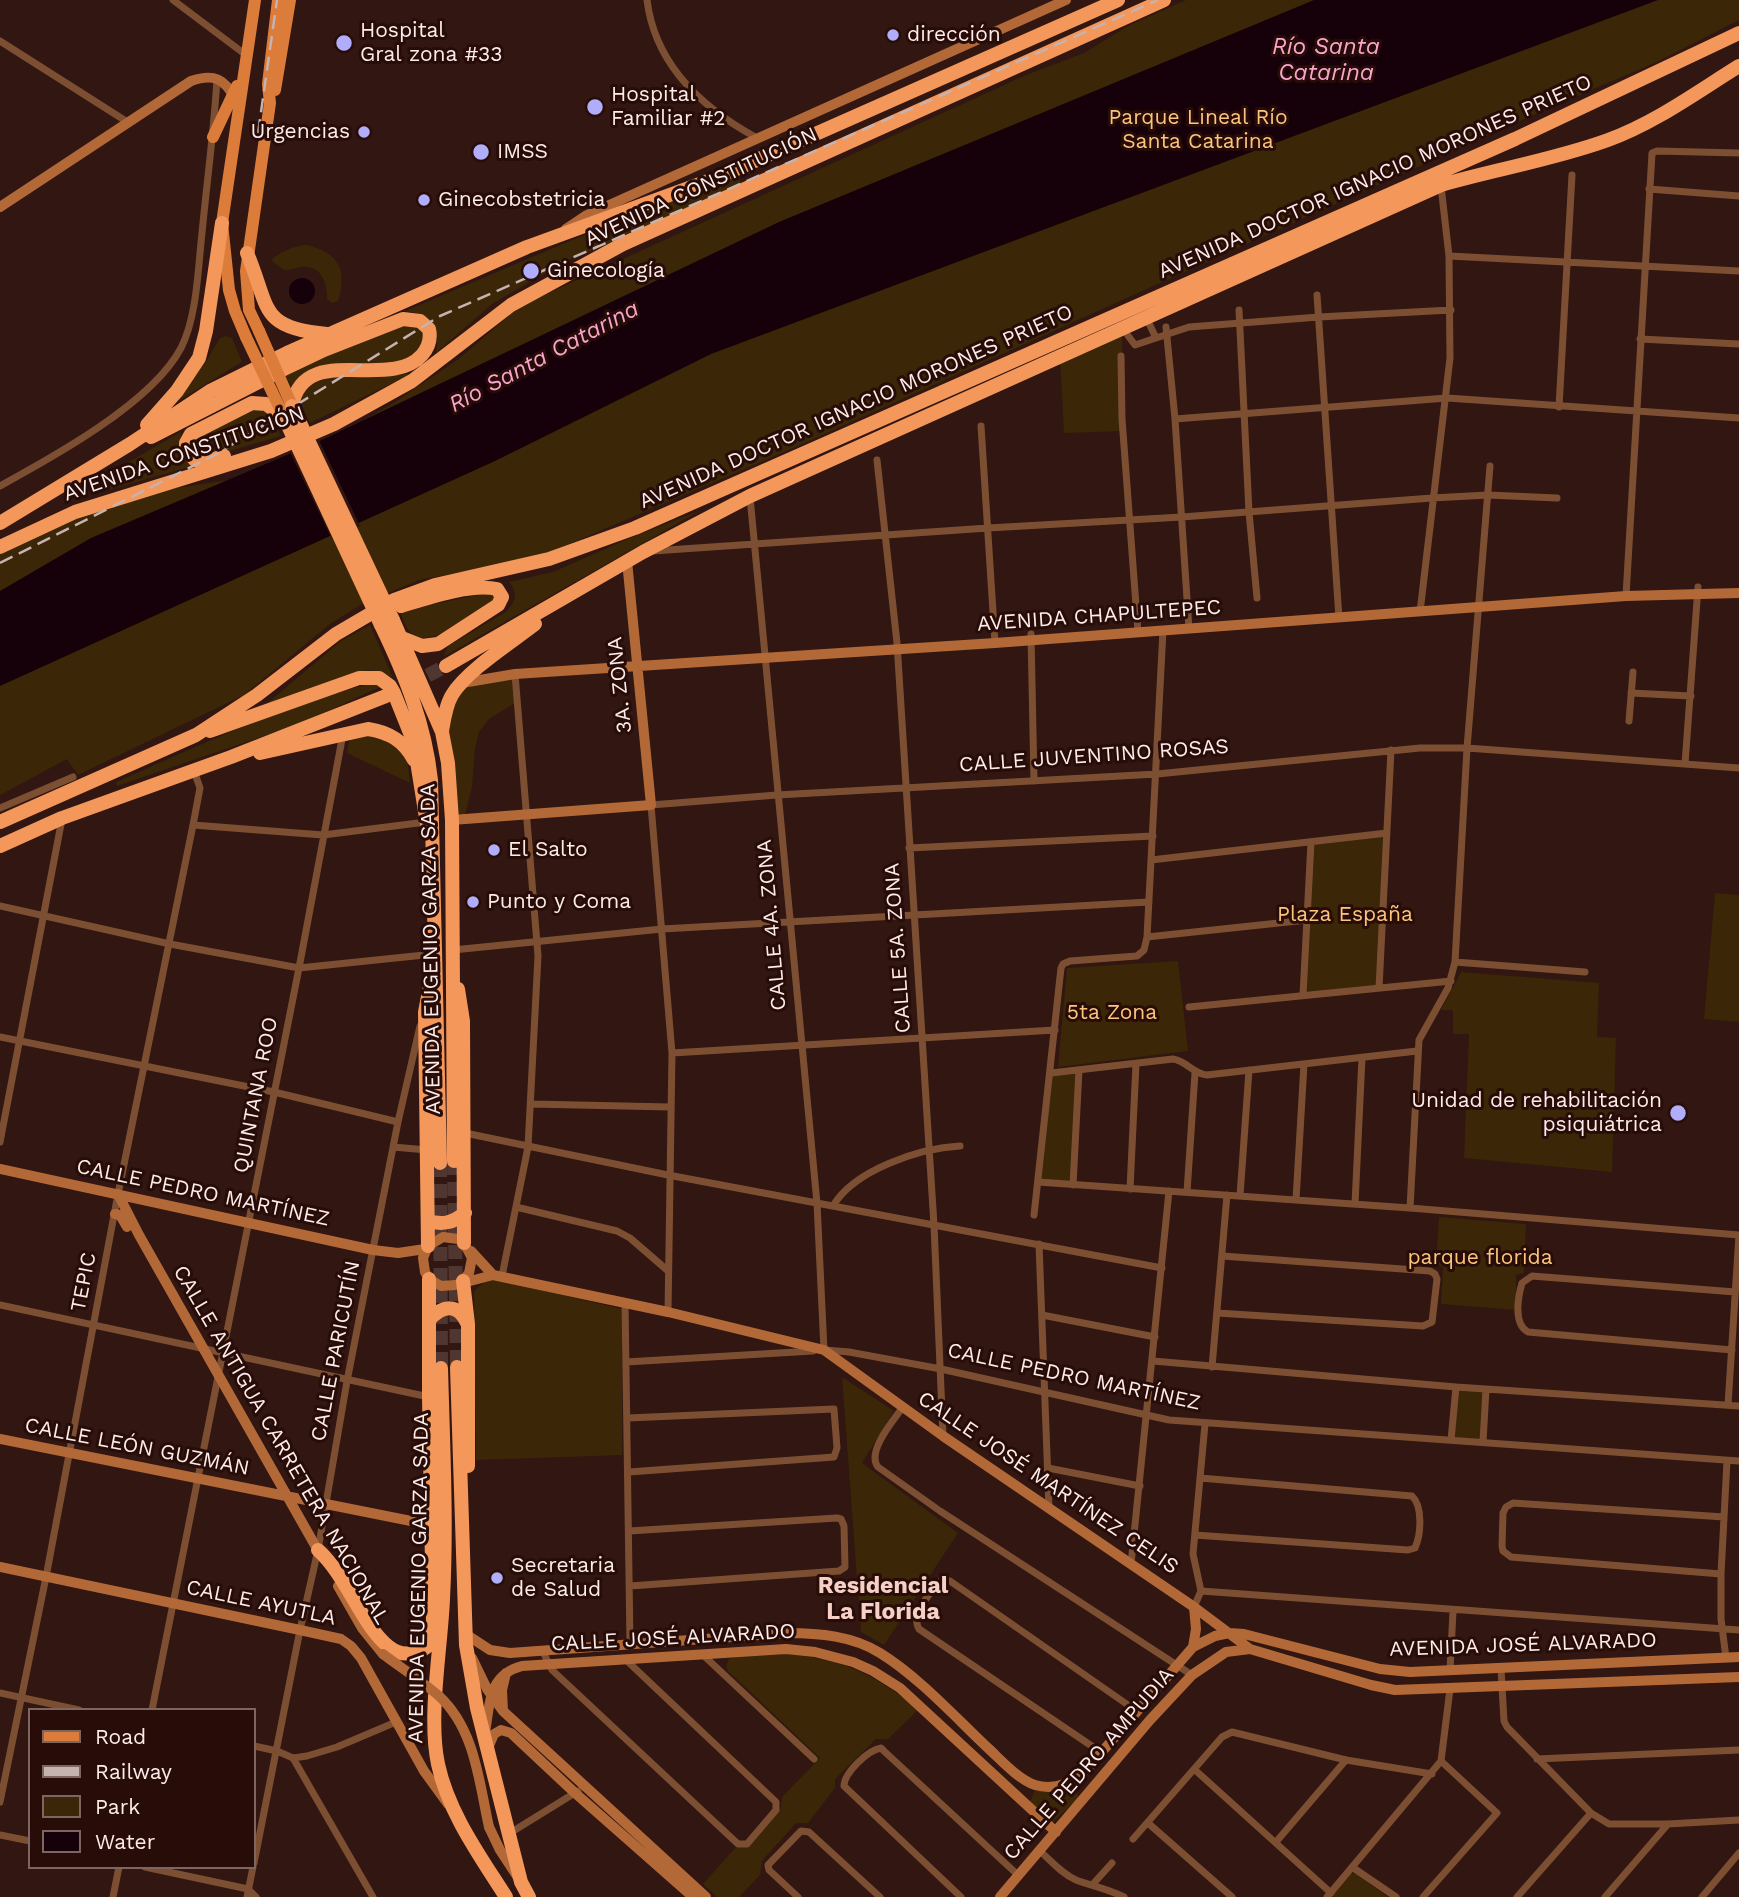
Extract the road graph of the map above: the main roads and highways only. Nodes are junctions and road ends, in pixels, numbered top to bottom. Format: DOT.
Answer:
graph roads {
  1 [pos="247,0"];
  2 [pos="256,0"];
  3 [pos="278,0"];
  4 [pos="290,0"];
  5 [pos="1118,0"];
  6 [pos="1164,0"];
  7 [pos="1739,33"];
  8 [pos="1739,66"];
  9 [pos="953,74"];
  10 [pos="1739,74"];
  11 [pos="1718,79"];
  12 [pos="238,89"];
  13 [pos="270,103"];
  14 [pos="213,137"];
  15 [pos="1515,139"];
  16 [pos="833,149"];
  17 [pos="1463,179"];
  18 [pos="222,223"];
  19 [pos="247,253"];
  20 [pos="328,335"];
  21 [pos="288,411"];
  22 [pos="130,444"];
  23 [pos="271,451"];
  24 [pos="0,523"];
  25 [pos="0,547"];
  26 [pos="572,594"];
  27 [pos="354,622"];
  28 [pos="387,623"];
  29 [pos="402,638"];
  30 [pos="446,666"];
  31 [pos="386,696"];
  32 [pos="442,732"];
  33 [pos="196,736"];
  34 [pos="231,757"];
  35 [pos="415,762"];
  36 [pos="0,822"];
  37 [pos="434,838"];
  38 [pos="0,846"];
  39 [pos="434,975"];
  40 [pos="453,975"];
  41 [pos="465,1213"];
  42 [pos="428,1221"];
  43 [pos="466,1245"];
  44 [pos="427,1247"];
  45 [pos="426,1272"];
  46 [pos="464,1281"];
  47 [pos="429,1320"];
  48 [pos="468,1324"];
  49 [pos="457,1367"];
  50 [pos="441,1368"];
  51 [pos="431,1529"];
  52 [pos="462,1540"];
  53 [pos="318,1550"];
  54 [pos="444,1564"];
  55 [pos="443,1594"];
  56 [pos="433,1609"];
  57 [pos="506,1897"];
  58 [pos="529,1897"];
  1 -- 12 [label="main road"];
  2 -- 12 [label="main road"];
  3 -- 13 [label="main road"];
  4 -- 13 [label="main road"];
  5 -- 9 [label="highway, AVENIDA CONSTITUCIÓN"];
  6 -- 16 [label="highway, AVENIDA CONSTITUCIÓN"];
  7 -- 15 [label="highway, AVENIDA DOCTOR IGNACIO MORONES PRIETO"];
  8 -- 11 [label="highway, AVENIDA DOCTOR IGNACIO MORONES PRIETO"];
  9 -- 16 [label="highway"];
  9 -- 20 [label="highway, AVENIDA CONSTITUCIÓN"];
  10 -- 11 [label="highway"];
  11 -- 17 [label="highway, AVENIDA DOCTOR IGNACIO MORONES PRIETO"];
  12 -- 14 [label="main road"];
  12 -- 18 [label="main road"];
  13 -- 19 [label="main road"];
  15 -- 17 [label="highway"];
  15 -- 27 [label="highway, AVENIDA DOCTOR IGNACIO MORONES PRIETO"];
  16 -- 23 [label="highway, AVENIDA CONSTITUCIÓN"];
  17 -- 26 [label="highway, AVENIDA DOCTOR IGNACIO MORONES PRIETO"];
  18 -- 21 [label="main road, bridge"];
  18 -- 22 [label="highway"];
  19 -- 20 [label="highway"];
  19 -- 21 [label="main road, bridge"];
  20 -- 22 [label="highway, AVENIDA CONSTITUCIÓN"];
  21 -- 22 [label="highway"];
  21 -- 23 [label="highway"];
  21 -- 28 [label="highway, bridge"];
  22 -- 24 [label="highway, AVENIDA CONSTITUCIÓN"];
  23 -- 25 [label="highway, AVENIDA CONSTITUCIÓN"];
  26 -- 30 [label="highway, AVENIDA DOCTOR IGNACIO MORONES PRIETO"];
  26 -- 32 [label="highway"];
  27 -- 29 [label="highway"];
  27 -- 33 [label="highway, AVENIDA DOCTOR IGNACIO MORONES PRIETO"];
  28 -- 29 [label="highway, AVENIDA EUGENIO GARZA SADA"];
  28 -- 37 [label="highway, AVENIDA EUGENIO GARZA SADA"];
  29 -- 32 [label="highway, AVENIDA EUGENIO GARZA SADA"];
  31 -- 34 [label="highway"];
  32 -- 40 [label="highway, AVENIDA EUGENIO GARZA SADA"];
  33 -- 35 [label="highway"];
  33 -- 36 [label="highway, AVENIDA DOCTOR IGNACIO MORONES PRIETO"];
  34 -- 35 [label="highway"];
  34 -- 38 [label="highway"];
  35 -- 37 [label="highway"];
  37 -- 39 [label="highway, AVENIDA EUGENIO GARZA SADA"];
  39 -- 40 [label="highway, AVENIDA EUGENIO GARZA SADA"];
  39 -- 42 [label="highway"];
  40 -- 41 [label="highway"];
  41 -- 42 [label="highway"];
  41 -- 43 [label="highway"];
  42 -- 44 [label="highway"];
  45 -- 47 [label="highway"];
  46 -- 48 [label="highway"];
  47 -- 48 [label="highway"];
  47 -- 51 [label="highway"];
  48 -- 52 [label="highway"];
  49 -- 52 [label="highway, AVENIDA EUGENIO GARZA SADA"];
  50 -- 54 [label="highway, AVENIDA EUGENIO GARZA SADA"];
  51 -- 54 [label="highway"];
  51 -- 56 [label="highway"];
  52 -- 58 [label="highway, AVENIDA EUGENIO GARZA SADA"];
  53 -- 56 [label="highway"];
  54 -- 55 [label="highway, AVENIDA EUGENIO GARZA SADA"];
  55 -- 56 [label="highway"];
  55 -- 57 [label="highway, AVENIDA EUGENIO GARZA SADA"];
}
